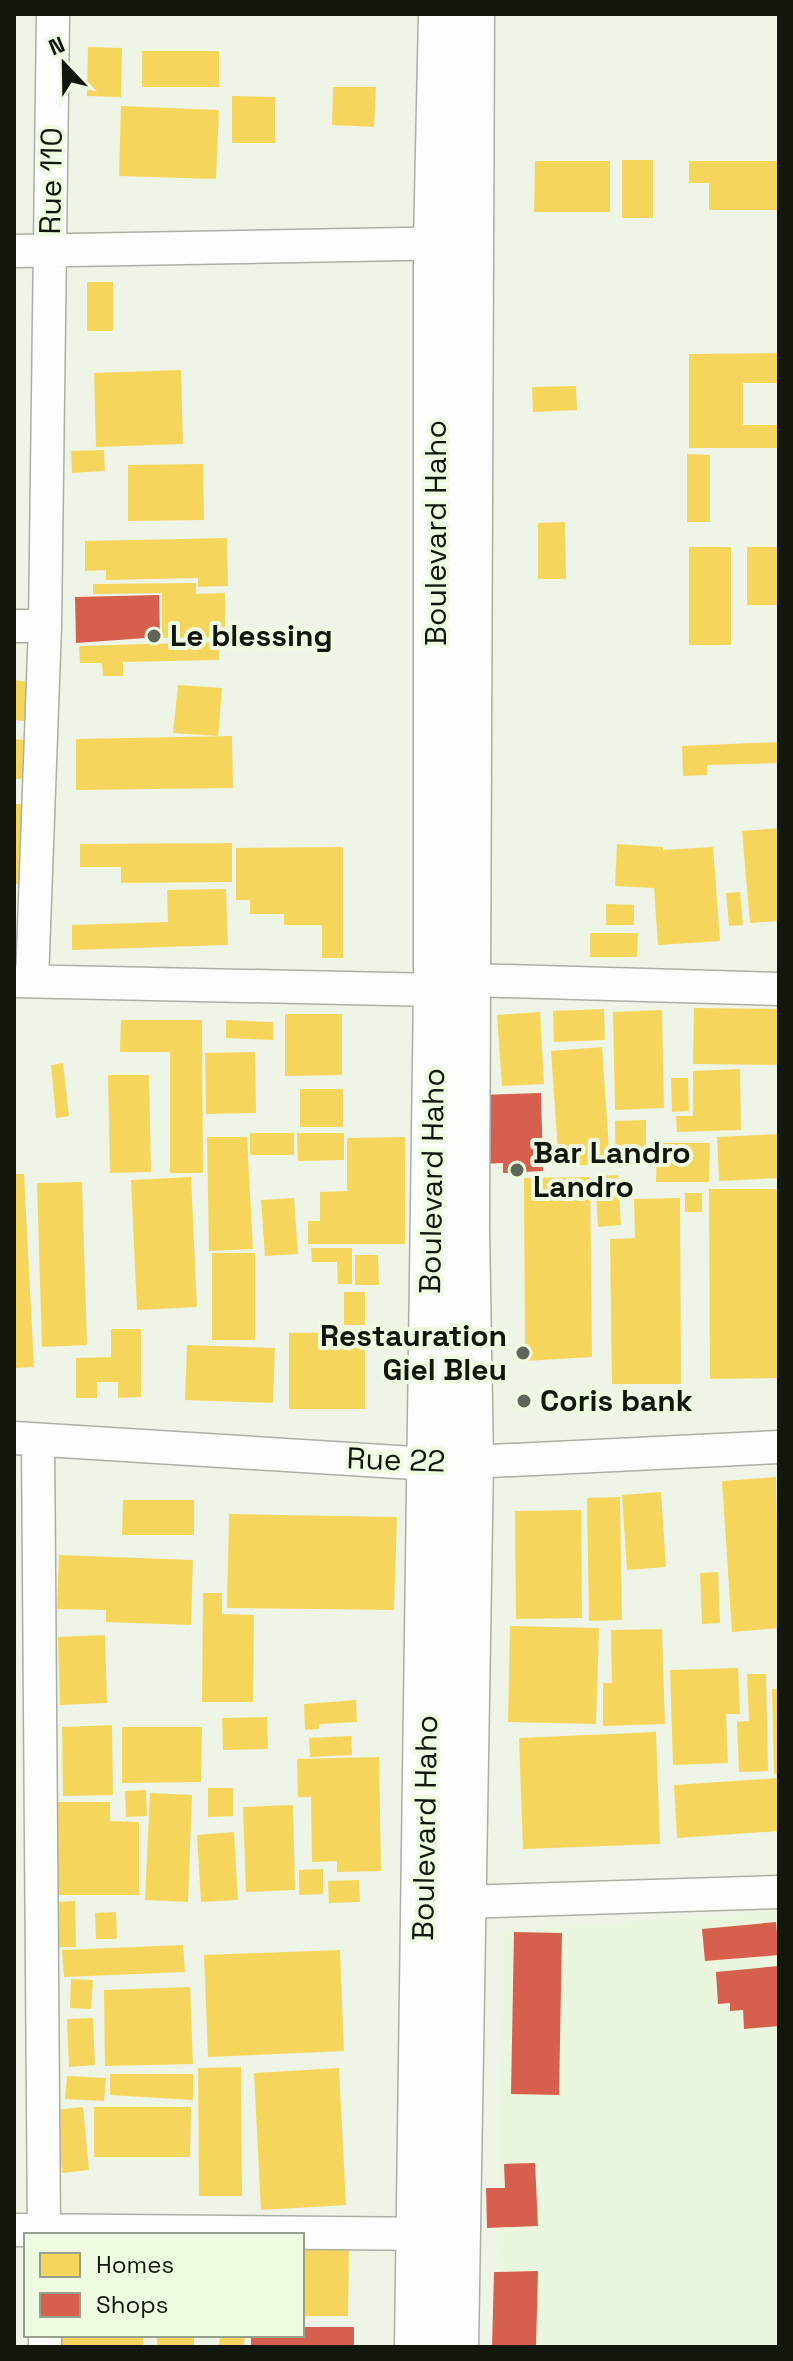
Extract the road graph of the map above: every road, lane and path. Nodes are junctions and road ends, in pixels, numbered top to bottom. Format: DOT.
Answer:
graph roads {
  1 [pos="53,14"];
  2 [pos="441,14"];
  3 [pos="472,14"];
  4 [pos="454,243"];
  5 [pos="14,251"];
  6 [pos="50,252"];
  7 [pos="30,626"];
  8 [pos="23,981"];
  9 [pos="453,985"];
  10 [pos="779,989"];
  11 [pos="26,1439"];
  12 [pos="779,1447"];
  13 [pos="450,1463"];
  14 [pos="26,1849"];
  15 [pos="779,1892"];
  16 [pos="461,1902"];
  17 [pos="34,2231"];
  18 [pos="303,2233"];
  19 [pos="304,2233"];
  20 [pos="437,2234"];
  21 [pos="417,2347"];
  22 [pos="456,2347"];
  1 -- 6 [label="street, Rue 110"];
  2 -- 4 [label="main road, Boulevard Haho"];
  3 -- 4 [label="main road, Boulevard Haho"];
  4 -- 6 [label="street"];
  4 -- 9 [label="main road, Boulevard Haho"];
  5 -- 6 [label="street"];
  6 -- 7 [label="street, Rue 110"];
  7 -- 8 [label="street, Rue 110"];
  8 -- 9 [label="street"];
  9 -- 10 [label="street"];
  9 -- 13 [label="main road, Boulevard Haho"];
  11 -- 13 [label="street, Rue 22"];
  11 -- 14 [label="street"];
  12 -- 13 [label="street, Rue 22"];
  13 -- 16 [label="main road, Boulevard Haho"];
  13 -- 20 [label="main road, Boulevard Haho"];
  14 -- 17 [label="street"];
  15 -- 16 [label="street"];
  16 -- 20 [label="main road, Boulevard Haho"];
  17 -- 18 [label="street"];
  19 -- 20 [label="street"];
  20 -- 21 [label="main road, Boulevard Haho"];
  20 -- 22 [label="main road, Boulevard Haho"];
}
